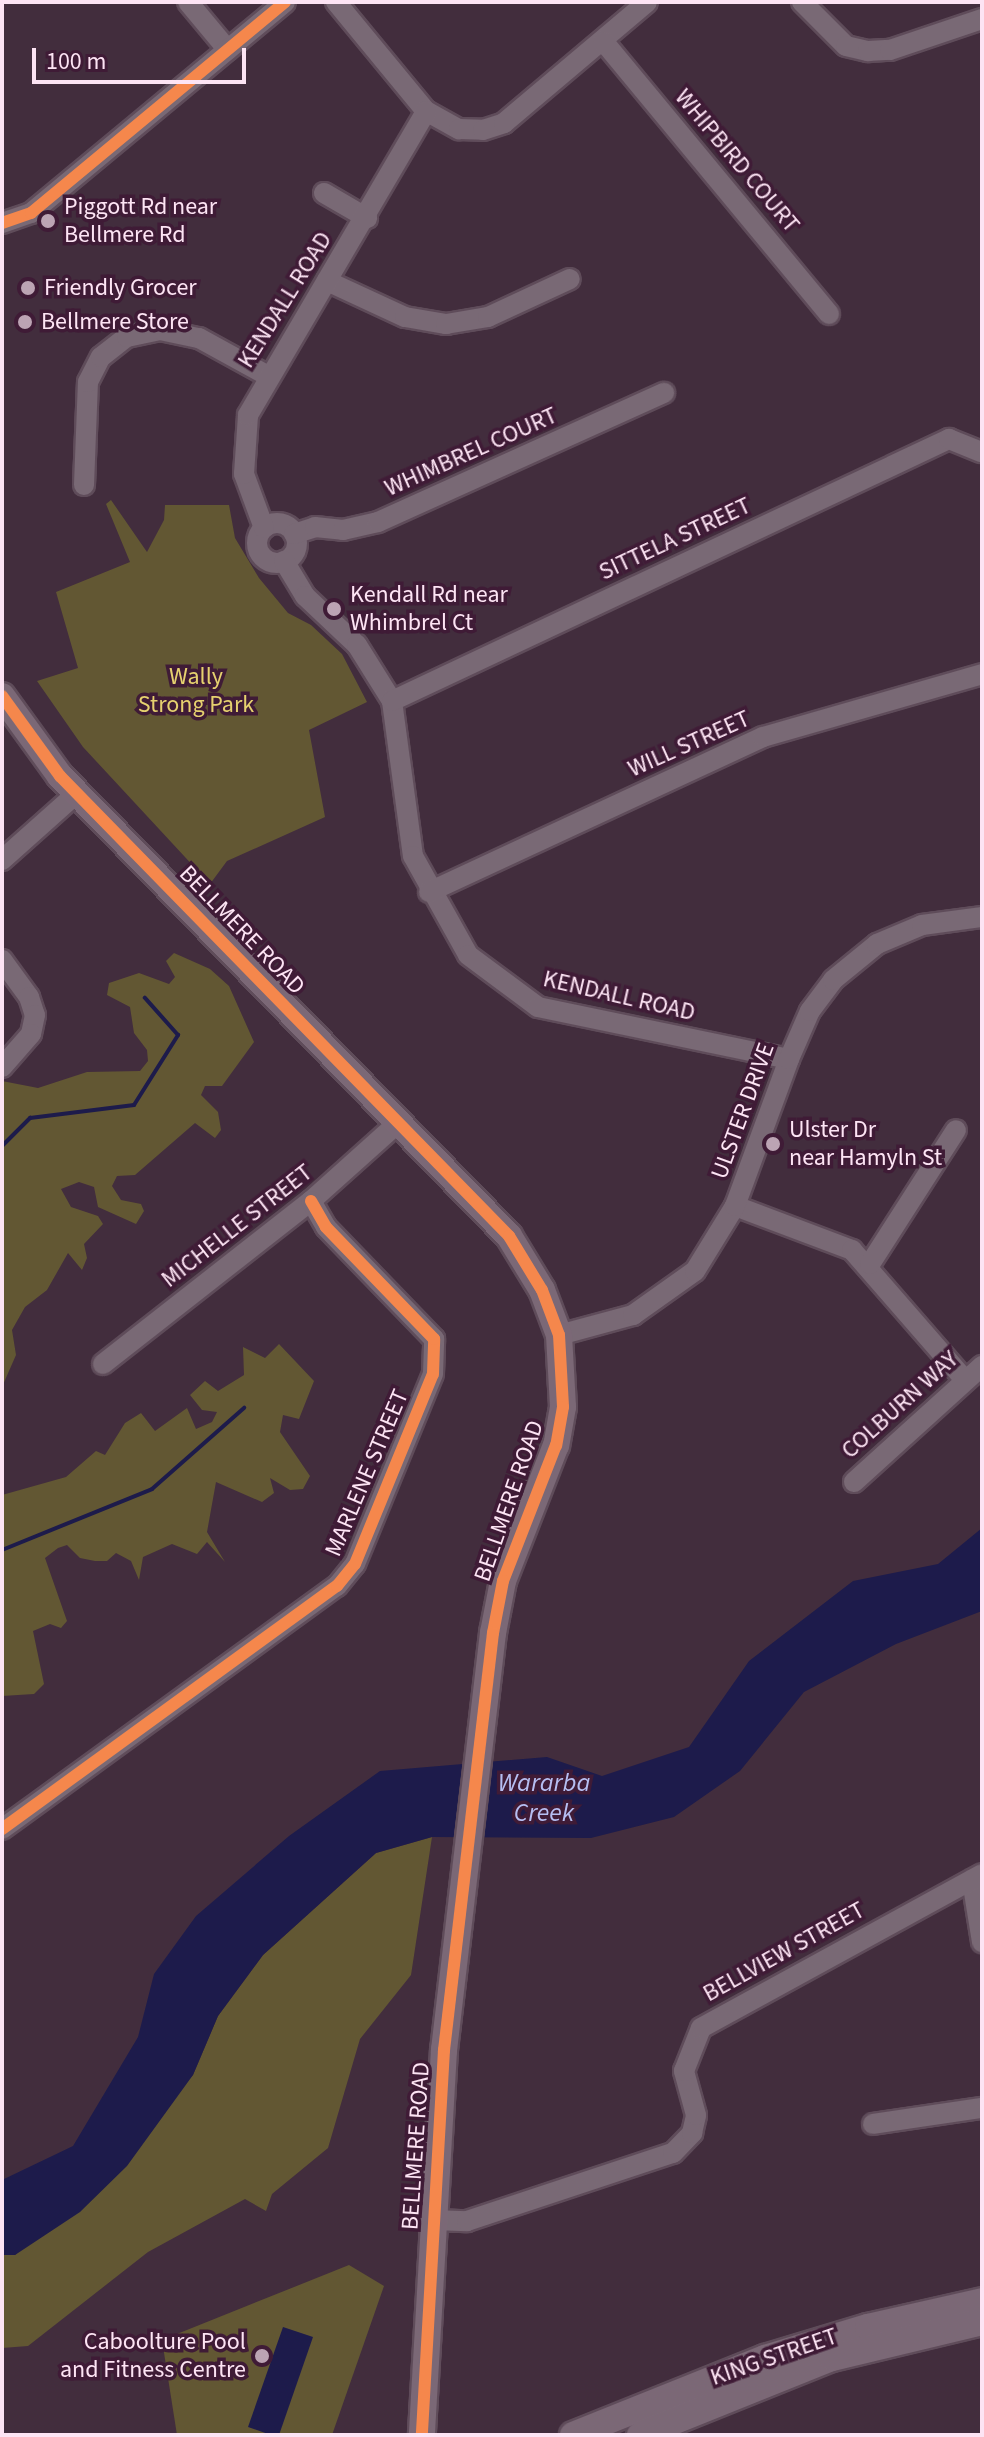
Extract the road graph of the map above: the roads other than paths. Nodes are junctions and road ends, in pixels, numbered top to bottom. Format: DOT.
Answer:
graph roads {
  1 [pos="188,2"];
  2 [pos="285,2"];
  3 [pos="336,2"];
  4 [pos="647,2"];
  5 [pos="808,4"];
  6 [pos="982,19"];
  7 [pos="604,42"];
  8 [pos="228,50"];
  9 [pos="426,111"];
  10 [pos="324,193"];
  11 [pos="367,218"];
  12 [pos="2,223"];
  13 [pos="570,279"];
  14 [pos="327,281"];
  15 [pos="829,314"];
  16 [pos="268,376"];
  17 [pos="664,393"];
  18 [pos="982,452"];
  19 [pos="84,485"];
  20 [pos="264,528"];
  21 [pos="294,534"];
  22 [pos="284,561"];
  23 [pos="982,674"];
  24 [pos="2,696"];
  25 [pos="392,701"];
  26 [pos="76,794"];
  27 [pos="2,860"];
  28 [pos="429,892"];
  29 [pos="982,917"];
  30 [pos="2,960"];
  31 [pos="789,1059"];
  32 [pos="2,1067"];
  33 [pos="399,1122"];
  34 [pos="956,1130"];
  35 [pos="311,1201"];
  36 [pos="735,1206"];
  37 [pos="870,1264"];
  38 [pos="559,1335"];
  39 [pos="103,1364"];
  40 [pos="982,1366"];
  41 [pos="965,1380"];
  42 [pos="854,1482"];
  43 [pos="2,1829"];
  44 [pos="977,1877"];
  45 [pos="982,1942"];
  46 [pos="982,2108"];
  47 [pos="873,2124"];
  48 [pos="433,2220"];
  49 [pos="982,2301"];
  50 [pos="982,2322"];
  51 [pos="422,2435"];
  52 [pos="573,2435"];
  53 [pos="640,2435"];
  1 -- 8 [label="street"];
  2 -- 8 [label="street"];
  3 -- 9 [label="street"];
  4 -- 7 [label="street"];
  5 -- 6 [label="street"];
  7 -- 9 [label="street"];
  7 -- 15 [label="street, WHIPBIRD COURT"];
  8 -- 12 [label="street"];
  9 -- 11 [label="street, KENDALL ROAD"];
  10 -- 11 [label="street"];
  11 -- 14 [label="street, KENDALL ROAD"];
  13 -- 14 [label="street"];
  14 -- 16 [label="street, KENDALL ROAD"];
  16 -- 19 [label="street"];
  16 -- 20 [label="street, KENDALL ROAD"];
  17 -- 21 [label="street, WHIMBREL COURT"];
  18 -- 25 [label="street, SITTELA STREET"];
  20 -- 21 [label="street"];
  20 -- 22 [label="street"];
  21 -- 22 [label="street"];
  22 -- 25 [label="street, KENDALL ROAD"];
  23 -- 28 [label="street, WILL STREET"];
  24 -- 26 [label="main road, BELLMERE ROAD"];
  25 -- 28 [label="street, KENDALL ROAD"];
  26 -- 27 [label="street"];
  26 -- 33 [label="main road, BELLMERE ROAD"];
  28 -- 31 [label="street, KENDALL ROAD"];
  29 -- 31 [label="street, ULSTER DRIVE"];
  30 -- 32 [label="street"];
  31 -- 36 [label="street, ULSTER DRIVE"];
  33 -- 35 [label="street, MICHELLE STREET"];
  33 -- 38 [label="main road, BELLMERE ROAD"];
  34 -- 37 [label="street"];
  35 -- 39 [label="street, MICHELLE STREET"];
  35 -- 43 [label="street, MARLENE STREET"];
  36 -- 37 [label="street"];
  36 -- 38 [label="street, ULSTER DRIVE"];
  37 -- 41 [label="street"];
  38 -- 48 [label="main road, BELLMERE ROAD"];
  40 -- 41 [label="street, COLBURN WAY"];
  41 -- 42 [label="street, COLBURN WAY"];
  44 -- 45 [label="street"];
  44 -- 48 [label="street, BELLVIEW STREET"];
  46 -- 47 [label="street"];
  48 -- 51 [label="main road, BELLMERE ROAD"];
  49 -- 52 [label="main road, KING STREET"];
  50 -- 53 [label="main road, KING STREET"];
}
